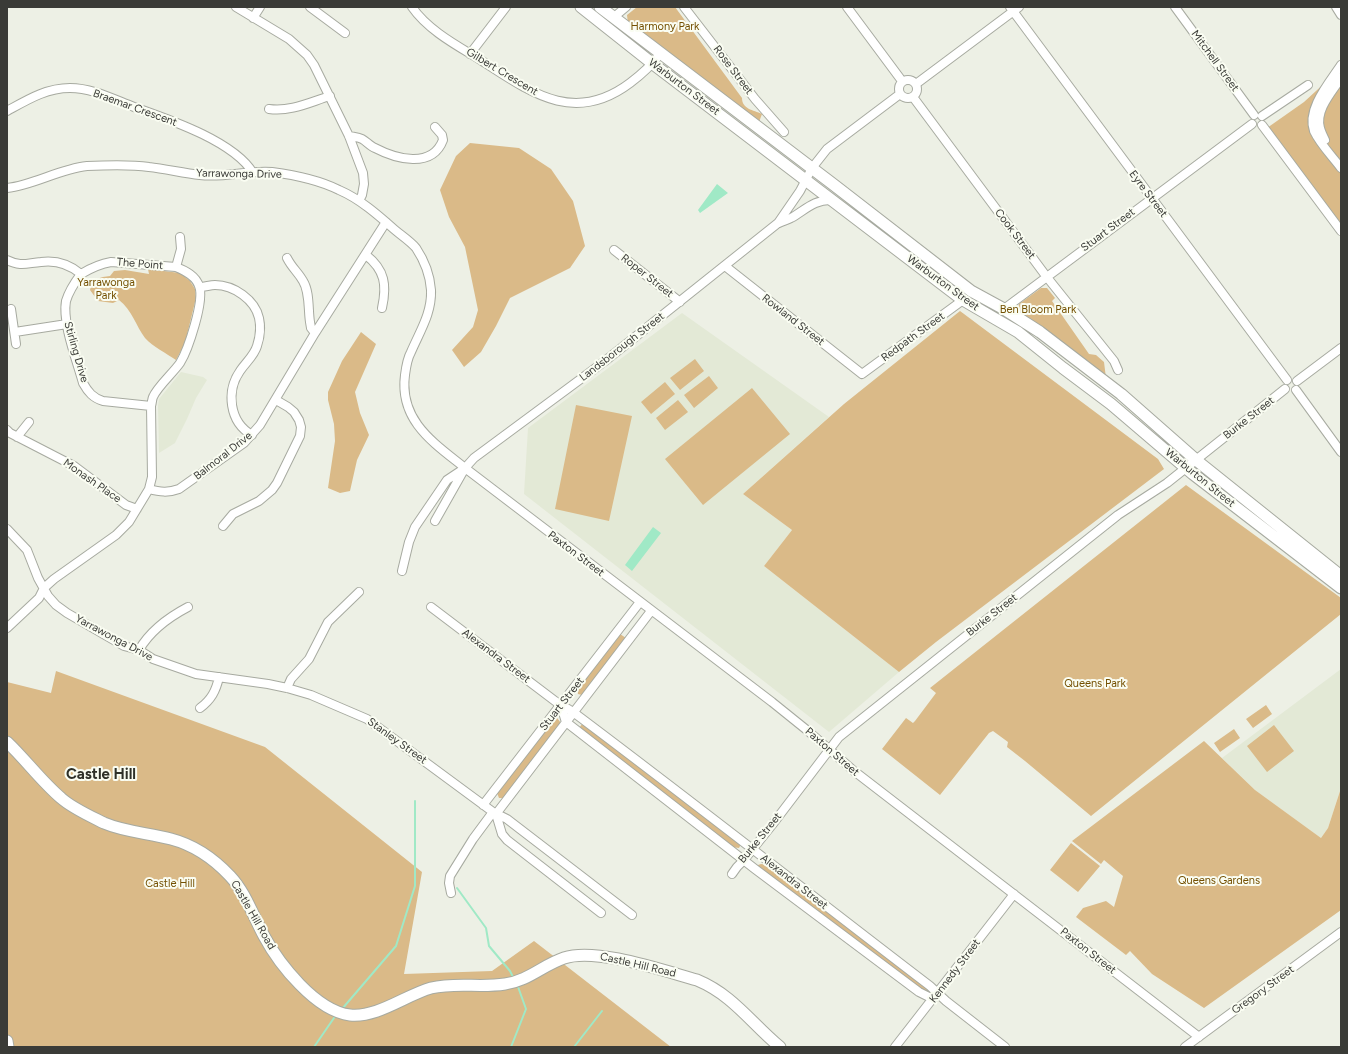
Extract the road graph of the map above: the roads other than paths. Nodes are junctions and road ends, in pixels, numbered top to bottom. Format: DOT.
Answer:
graph roads {
  1 [pos="236,7"];
  2 [pos="260,7"];
  3 [pos="310,7"];
  4 [pos="412,7"];
  5 [pos="506,7"];
  6 [pos="581,7"];
  7 [pos="600,7"];
  8 [pos="626,7"];
  9 [pos="684,7"];
  10 [pos="847,7"];
  11 [pos="1175,7"];
  12 [pos="1336,7"];
  13 [pos="1014,8"];
  14 [pos="1341,15"];
  15 [pos="614,17"];
  16 [pos="253,18"];
  17 [pos="345,33"];
  18 [pos="470,54"];
  19 [pos="660,54"];
  20 [pos="653,64"];
  21 [pos="1341,65"];
  22 [pos="1341,78"];
  23 [pos="902,81"];
  24 [pos="916,84"];
  25 [pos="1308,85"];
  26 [pos="900,94"];
  27 [pos="330,96"];
  28 [pos="913,97"];
  29 [pos="270,109"];
  30 [pos="7,111"];
  31 [pos="1258,115"];
  32 [pos="1252,124"];
  33 [pos="1262,125"];
  34 [pos="435,127"];
  35 [pos="784,132"];
  36 [pos="349,136"];
  37 [pos="1341,162"];
  38 [pos="812,168"];
  39 [pos="1341,168"];
  40 [pos="253,173"];
  41 [pos="806,180"];
  42 [pos="7,188"];
  43 [pos="1151,198"];
  44 [pos="832,200"];
  45 [pos="359,201"];
  46 [pos="386,222"];
  47 [pos="778,223"];
  48 [pos="1341,231"];
  49 [pos="180,237"];
  50 [pos="614,250"];
  51 [pos="366,255"];
  52 [pos="286,258"];
  53 [pos="7,260"];
  54 [pos="725,266"];
  55 [pos="176,267"];
  56 [pos="81,274"];
  57 [pos="1046,276"];
  58 [pos="200,288"];
  59 [pos="963,300"];
  60 [pos="680,302"];
  61 [pos="11,308"];
  62 [pos="382,308"];
  63 [pos="1004,309"];
  64 [pos="66,324"];
  65 [pos="14,332"];
  66 [pos="316,333"];
  67 [pos="16,344"];
  68 [pos="1341,348"];
  69 [pos="1118,370"];
  70 [pos="862,374"];
  71 [pos="1287,380"];
  72 [pos="1297,381"];
  73 [pos="1285,389"];
  74 [pos="1296,390"];
  75 [pos="276,400"];
  76 [pos="151,406"];
  77 [pos="29,422"];
  78 [pos="7,430"];
  79 [pos="252,435"];
  80 [pos="17,437"];
  81 [pos="1341,452"];
  82 [pos="1196,460"];
  83 [pos="465,468"];
  84 [pos="1185,468"];
  85 [pos="149,488"];
  86 [pos="137,509"];
  87 [pos="435,521"];
  88 [pos="223,526"];
  89 [pos="7,529"];
  90 [pos="1323,562"];
  91 [pos="402,571"];
  92 [pos="1341,576"];
  93 [pos="1341,582"];
  94 [pos="44,588"];
  95 [pos="1341,588"];
  96 [pos="359,592"];
  97 [pos="640,602"];
  98 [pos="430,607"];
  99 [pos="188,608"];
  100 [pos="651,610"];
  101 [pos="7,628"];
  102 [pos="139,650"];
  103 [pos="219,678"];
  104 [pos="287,688"];
  105 [pos="561,706"];
  106 [pos="200,708"];
  107 [pos="574,712"];
  108 [pos="566,722"];
  109 [pos="7,742"];
  110 [pos="829,750"];
  111 [pos="483,805"];
  112 [pos="494,813"];
  113 [pos="753,849"];
  114 [pos="744,860"];
  115 [pos="732,874"];
  116 [pos="451,893"];
  117 [pos="1014,894"];
  118 [pos="601,913"];
  119 [pos="632,915"];
  120 [pos="1341,932"];
  121 [pos="935,996"];
  122 [pos="1199,1037"];
  123 [pos="7,1042"];
  124 [pos="8,1047"];
  125 [pos="780,1047"];
  126 [pos="895,1047"];
  127 [pos="1005,1047"];
  128 [pos="1186,1047"];
  1 -- 16 [label="street"];
  2 -- 16 [label="street"];
  3 -- 17 [label="street"];
  4 -- 18 [label="street, Gilbert Crescent"];
  5 -- 18 [label="street"];
  6 -- 20 [label="main road, Warburton Street"];
  7 -- 15 [label="main road, Warburton Street"];
  8 -- 15 [label="street"];
  9 -- 35 [label="street, Rose Street"];
  10 -- 23 [label="street"];
  11 -- 31 [label="street, Mitchell Street"];
  12 -- 14 [label="street"];
  13 -- 24 [label="street"];
  13 -- 43 [label="street, Eyre Street"];
  15 -- 19 [label="main road, Warburton Street"];
  16 -- 27 [label="street"];
  18 -- 20 [label="street, Gilbert Crescent"];
  19 -- 20 [label="street, Gilbert Crescent"];
  19 -- 38 [label="main road, Warburton Street"];
  20 -- 41 [label="main road, Warburton Street"];
  21 -- 39 [label="street"];
  22 -- 37 [label="street"];
  23 -- 24 [label="street"];
  23 -- 26 [label="street"];
  24 -- 28 [label="street"];
  25 -- 31 [label="street"];
  26 -- 28 [label="street"];
  26 -- 38 [label="street, Landsborough Street"];
  27 -- 29 [label="street"];
  27 -- 36 [label="street"];
  28 -- 57 [label="street, Cook Street"];
  30 -- 40 [label="street, Braemar Crescent"];
  31 -- 32 [label="street"];
  31 -- 33 [label="street"];
  32 -- 33 [label="street"];
  32 -- 43 [label="street, Stuart Street"];
  33 -- 48 [label="street"];
  34 -- 36 [label="street"];
  36 -- 45 [label="street"];
  38 -- 41 [label="street, Landsborough Street"];
  38 -- 63 [label="main road, Warburton Street"];
  40 -- 42 [label="street, Yarrawonga Drive"];
  40 -- 45 [label="street, Yarrawonga Drive"];
  41 -- 44 [label="main road, Warburton Street"];
  41 -- 47 [label="street, Landsborough Street"];
  43 -- 57 [label="street, Stuart Street"];
  43 -- 71 [label="street, Eyre Street"];
  44 -- 47 [label="street, Landsborough Street"];
  44 -- 59 [label="main road, Warburton Street"];
  45 -- 46 [label="street, Yarrawonga Drive"];
  46 -- 51 [label="street, Balmoral Drive"];
  46 -- 83 [label="street, Yarrawonga Drive"];
  47 -- 54 [label="street, Landsborough Street"];
  49 -- 55 [label="street"];
  50 -- 60 [label="street, Roper Street"];
  51 -- 62 [label="street"];
  51 -- 66 [label="street, Balmoral Drive"];
  52 -- 66 [label="street"];
  53 -- 56 [label="street"];
  54 -- 60 [label="street, Landsborough Street"];
  54 -- 70 [label="street, Rowland Street"];
  55 -- 56 [label="street, The Point"];
  55 -- 58 [label="street, The Point"];
  56 -- 64 [label="street, Stirling Drive"];
  57 -- 63 [label="street, Stuart Street"];
  57 -- 69 [label="street, Cook Street"];
  58 -- 76 [label="street"];
  58 -- 79 [label="street"];
  59 -- 70 [label="street, Redpath Street"];
  59 -- 84 [label="main road, Warburton Street"];
  60 -- 83 [label="street, Landsborough Street"];
  61 -- 65 [label="street"];
  63 -- 82 [label="main road, Warburton Street"];
  64 -- 65 [label="street"];
  64 -- 76 [label="street, Stirling Drive"];
  65 -- 67 [label="street"];
  66 -- 75 [label="street, Balmoral Drive"];
  68 -- 72 [label="street"];
  71 -- 72 [label="street"];
  71 -- 73 [label="street"];
  72 -- 74 [label="street"];
  73 -- 74 [label="street"];
  73 -- 82 [label="street, Burke Street"];
  74 -- 81 [label="street"];
  75 -- 79 [label="street, Balmoral Drive"];
  75 -- 88 [label="street"];
  76 -- 85 [label="street"];
  77 -- 80 [label="street"];
  78 -- 80 [label="street, Monash Place"];
  79 -- 85 [label="street, Balmoral Drive"];
  80 -- 86 [label="street, Monash Place"];
  82 -- 84 [label="street, Burke Street"];
  82 -- 90 [label="main road, Warburton Street"];
  83 -- 87 [label="street, Landsborough Street"];
  83 -- 91 [label="street, Landsborough Street"];
  83 -- 97 [label="street, Paxton Street"];
  84 -- 95 [label="main road, Warburton Street"];
  84 -- 110 [label="street, Burke Street"];
  85 -- 86 [label="street"];
  86 -- 94 [label="street"];
  89 -- 94 [label="street, Yarrawonga Drive"];
  90 -- 92 [label="main road, Warburton Street"];
  90 -- 93 [label="main road"];
  94 -- 101 [label="street"];
  94 -- 102 [label="street, Yarrawonga Drive"];
  96 -- 104 [label="street"];
  97 -- 100 [label="street, Paxton Street"];
  97 -- 105 [label="street, Stuart Street"];
  98 -- 105 [label="street, Alexandra Street"];
  99 -- 102 [label="street"];
  100 -- 107 [label="street, Stuart Street"];
  100 -- 110 [label="street, Paxton Street"];
  102 -- 103 [label="street, Yarrawonga Drive"];
  103 -- 104 [label="street, Yarrawonga Drive"];
  103 -- 106 [label="street"];
  104 -- 111 [label="street, Stanley Street"];
  105 -- 107 [label="street, Alexandra Street"];
  105 -- 108 [label="street"];
  105 -- 111 [label="street, Stuart Street"];
  107 -- 108 [label="street, Stuart Street"];
  107 -- 113 [label="street, Alexandra Street"];
  108 -- 112 [label="street, Stuart Street"];
  108 -- 114 [label="street, Alexandra Street"];
  109 -- 125 [label="main road, Castle Hill Road"];
  110 -- 113 [label="street, Burke Street"];
  110 -- 117 [label="street, Paxton Street"];
  111 -- 112 [label="street, Stanley Street"];
  112 -- 116 [label="street, Stuart Street"];
  112 -- 118 [label="street"];
  112 -- 119 [label="street, Stanley Street"];
  113 -- 114 [label="street, Burke Street"];
  113 -- 121 [label="street, Alexandra Street"];
  114 -- 115 [label="street, Burke Street"];
  114 -- 121 [label="street, Alexandra Street"];
  117 -- 121 [label="street, Kennedy Street"];
  117 -- 122 [label="street, Paxton Street"];
  120 -- 122 [label="street, Gregory Street"];
  121 -- 126 [label="street, Kennedy Street"];
  121 -- 127 [label="street, Alexandra Street"];
  122 -- 128 [label="street, Gregory Street"];
  123 -- 124 [label="main road"];
}
